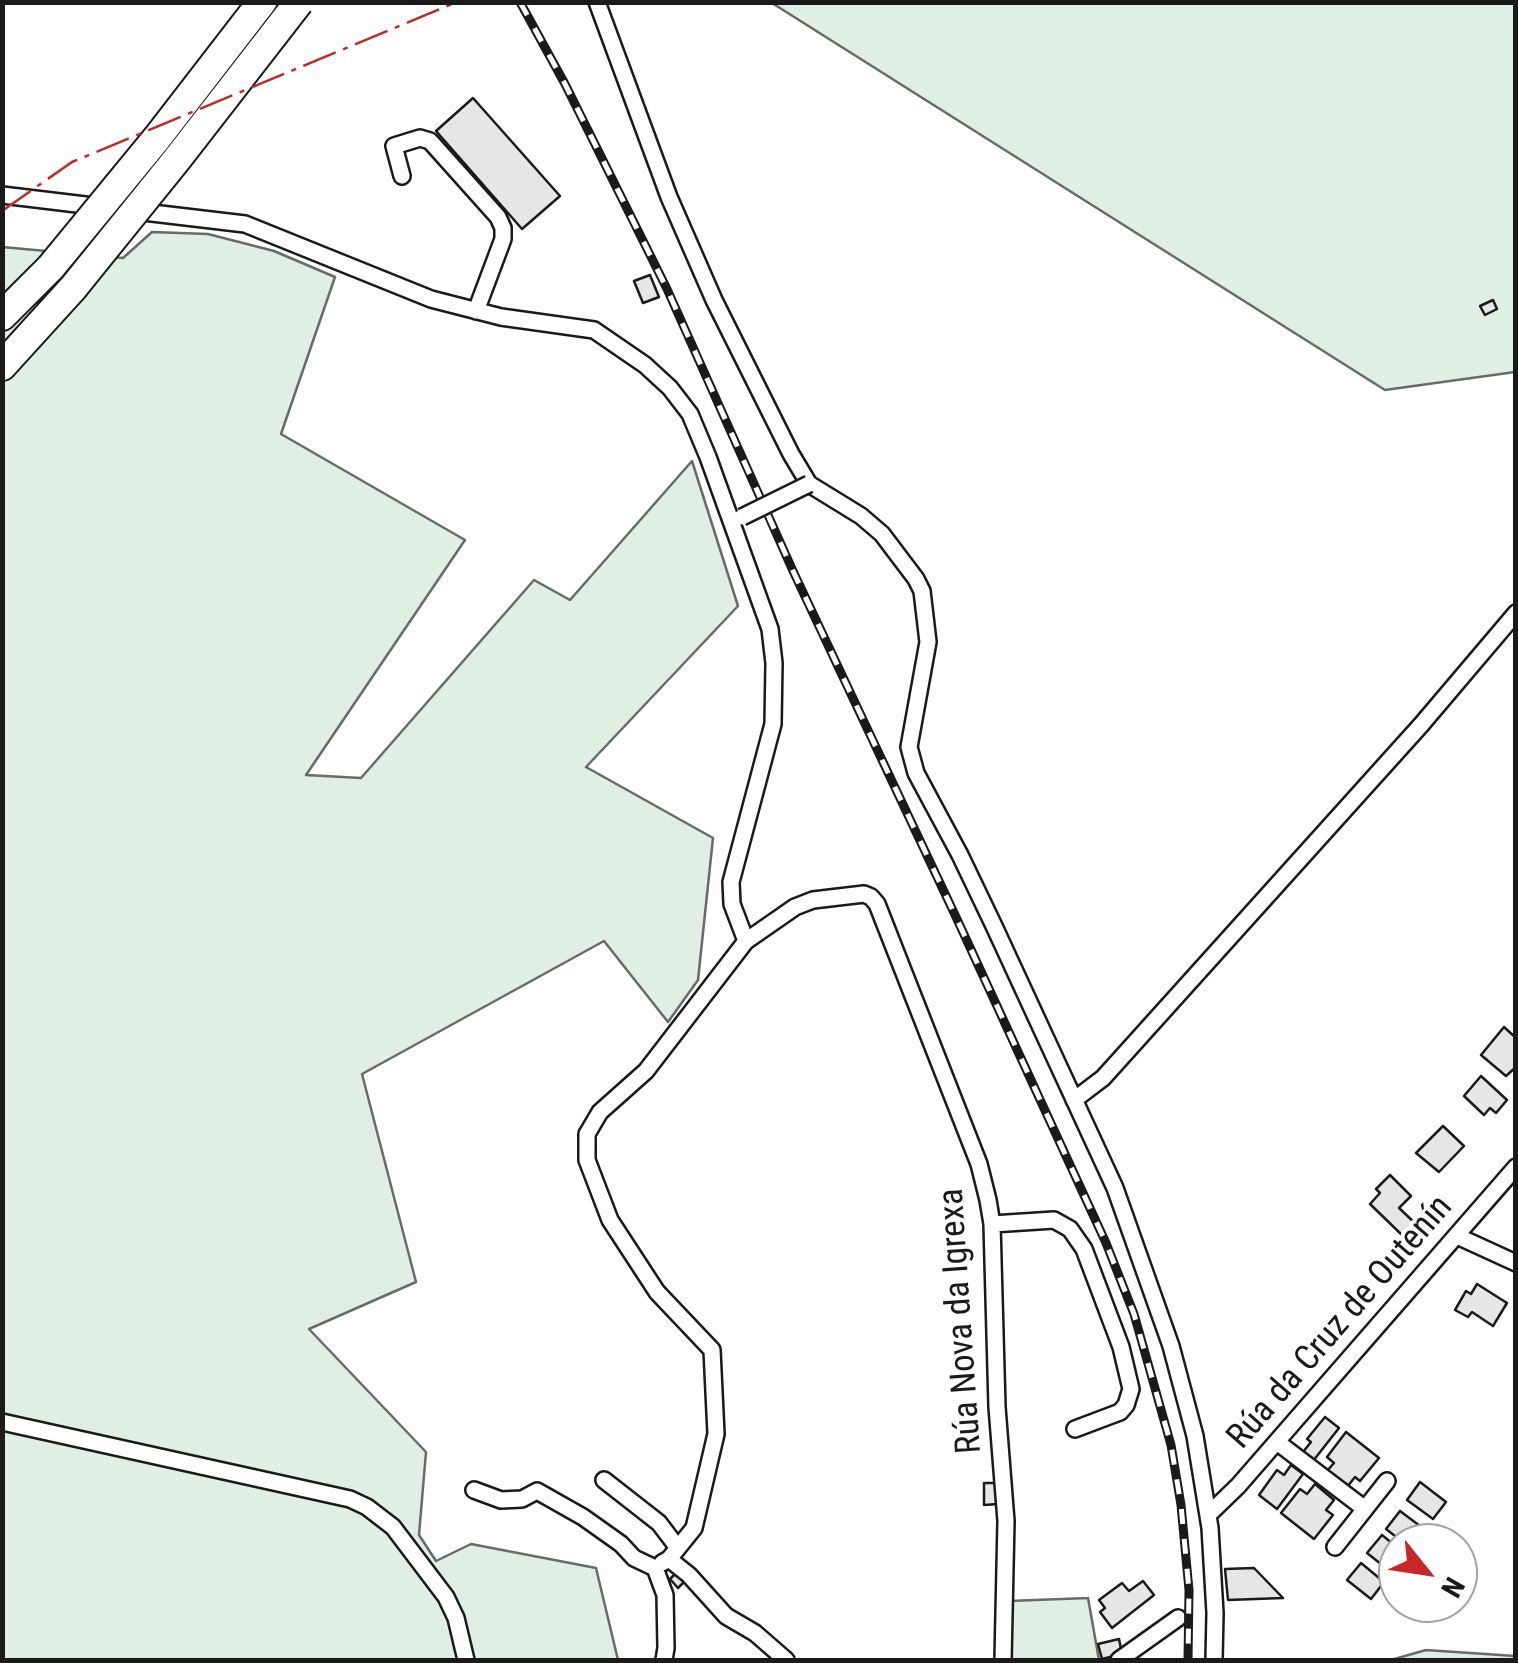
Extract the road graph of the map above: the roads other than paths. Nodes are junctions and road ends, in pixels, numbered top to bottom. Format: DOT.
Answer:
graph roads {
  1 [pos="262,2"];
  2 [pos="299,2"];
  3 [pos="597,2"];
  4 [pos="402,176"];
  5 [pos="3,197"];
  6 [pos="476,311"];
  7 [pos="2,316"];
  8 [pos="2,366"];
  9 [pos="809,484"];
  10 [pos="736,520"];
  11 [pos="1516,613"];
  12 [pos="746,941"];
  13 [pos="1074,1100"];
  14 [pos="1516,1167"];
  15 [pos="992,1224"];
  16 [pos="1456,1236"];
  17 [pos="1516,1263"];
  18 [pos="2,1422"];
  19 [pos="1075,1429"];
  20 [pos="1277,1442"];
  21 [pos="604,1480"];
  22 [pos="1387,1481"];
  23 [pos="474,1490"];
  24 [pos="1364,1509"];
  25 [pos="1208,1514"];
  26 [pos="1335,1548"];
  27 [pos="674,1554"];
  28 [pos="655,1568"];
  29 [pos="1178,1618"];
  30 [pos="466,1660"];
  31 [pos="664,1660"];
  32 [pos="786,1660"];
  33 [pos="1003,1660"];
  34 [pos="1119,1660"];
  35 [pos="1214,1660"];
  1 -- 7 [label="highway, bridge"];
  2 -- 8 [label="highway, bridge"];
  3 -- 9 [label="street"];
  4 -- 6 [label="street"];
  5 -- 6 [label="street"];
  6 -- 10 [label="street"];
  9 -- 10 [label="street, bridge"];
  9 -- 13 [label="street"];
  10 -- 12 [label="street"];
  11 -- 13 [label="street"];
  12 -- 15 [label="street, Rúa Nova da Igrexa"];
  12 -- 27 [label="street"];
  13 -- 25 [label="street"];
  14 -- 16 [label="street, Rúa da Cruz de Outenín"];
  15 -- 19 [label="street"];
  15 -- 33 [label="street, Rúa Nova da Igrexa"];
  16 -- 17 [label="street"];
  16 -- 20 [label="street, Rúa da Cruz de Outenín"];
  18 -- 30 [label="street"];
  20 -- 24 [label="street"];
  20 -- 25 [label="street, Rúa da Cruz de Outenín"];
  21 -- 27 [label="street"];
  22 -- 24 [label="street"];
  23 -- 28 [label="street"];
  24 -- 26 [label="street"];
  25 -- 35 [label="street"];
  27 -- 28 [label="street"];
  27 -- 32 [label="street"];
  28 -- 31 [label="street"];
  29 -- 34 [label="street"];
}
